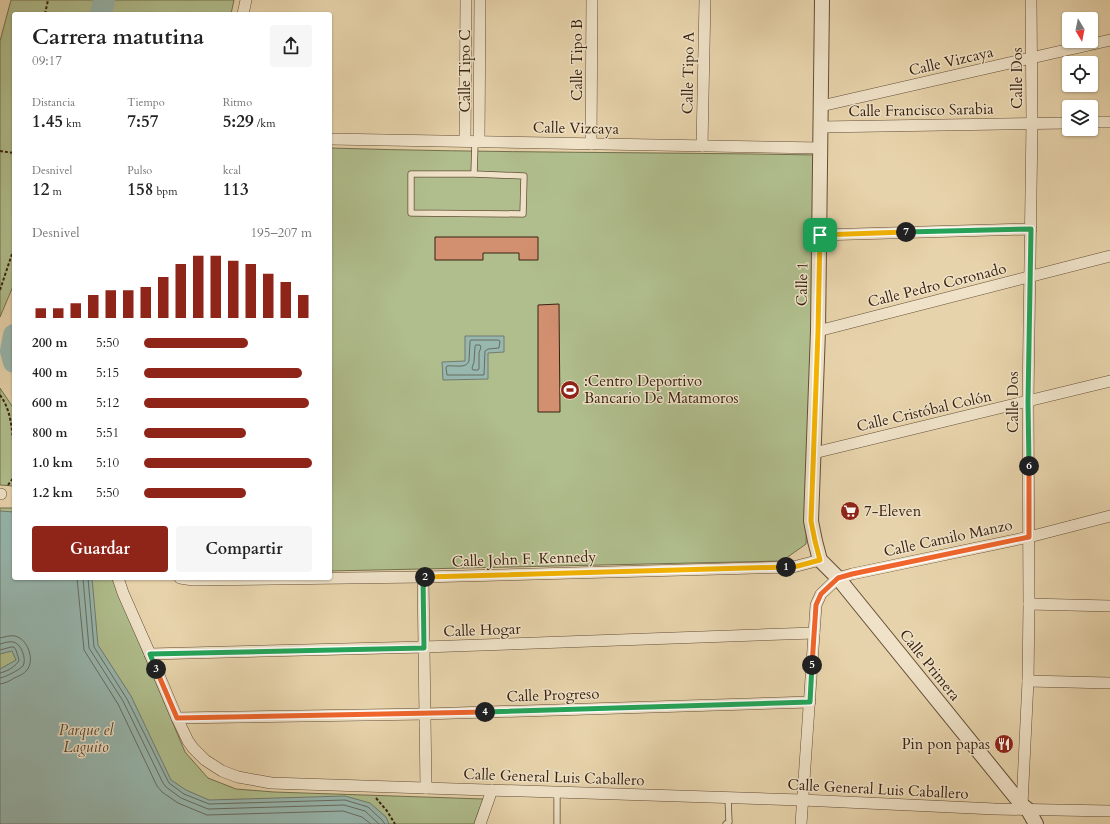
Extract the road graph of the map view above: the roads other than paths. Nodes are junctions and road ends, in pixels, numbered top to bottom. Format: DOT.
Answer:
graph roads {
  1 [pos="246,0"];
  2 [pos="466,0"];
  3 [pos="480,0"];
  4 [pos="592,0"];
  5 [pos="705,0"];
  6 [pos="822,0"];
  7 [pos="1031,0"];
  8 [pos="243,12"];
  9 [pos="1110,40"];
  10 [pos="1032,58"];
  11 [pos="821,106"];
  12 [pos="1098,122"];
  13 [pos="1110,122"];
  14 [pos="1032,123"];
  15 [pos="1062,123"];
  16 [pos="821,127"];
  17 [pos="332,139"];
  18 [pos="473,141"];
  19 [pos="591,144"];
  20 [pos="702,146"];
  21 [pos="820,148"];
  22 [pos="474,174"];
  23 [pos="1031,229"];
  24 [pos="820,235"];
  25 [pos="1110,256"];
  26 [pos="1030,277"];
  27 [pos="818,331"];
  28 [pos="1110,381"];
  29 [pos="1028,402"];
  30 [pos="814,453"];
  31 [pos="1110,516"];
  32 [pos="1029,537"];
  33 [pos="820,560"];
  34 [pos="423,577"];
  35 [pos="332,578"];
  36 [pos="838,578"];
  37 [pos="119,580"];
  38 [pos="1029,604"];
  39 [pos="1110,606"];
  40 [pos="814,632"];
  41 [pos="424,648"];
  42 [pos="150,654"];
  43 [pos="1028,681"];
  44 [pos="1110,683"];
  45 [pos="810,702"];
  46 [pos="425,714"];
  47 [pos="177,718"];
  48 [pos="426,788"];
  49 [pos="492,790"];
  50 [pos="557,792"];
  51 [pos="728,798"];
  52 [pos="802,800"];
  53 [pos="1025,807"];
  54 [pos="1110,811"];
  55 [pos="480,824"];
  56 [pos="557,824"];
  57 [pos="726,824"];
  58 [pos="801,824"];
  59 [pos="1036,824"];
  1 -- 8 [label="street"];
  2 -- 18 [label="street, Calle Tipo C"];
  3 -- 18 [label="street, Calle Tipo C"];
  4 -- 19 [label="street, Calle Tipo B"];
  5 -- 20 [label="street, Calle Tipo A"];
  6 -- 11 [label="street, Calle 1"];
  7 -- 10 [label="street, Calle Dos"];
  9 -- 10 [label="street, Calle Vizcaya"];
  10 -- 11 [label="street, Calle Vizcaya"];
  10 -- 14 [label="street, Calle Dos"];
  11 -- 16 [label="street, Calle 1"];
  12 -- 13 [label="street"];
  14 -- 15 [label="street, Calle Francisco Sarabia"];
  14 -- 16 [label="street, Calle Francisco Sarabia"];
  14 -- 23 [label="street, Calle Dos"];
  16 -- 21 [label="street, Calle 1"];
  17 -- 18 [label="street, Calle Vizcaya"];
  18 -- 19 [label="street, Calle Vizcaya"];
  18 -- 22 [label="lane"];
  19 -- 20 [label="street, Calle Vizcaya"];
  20 -- 21 [label="street, Calle Vizcaya"];
  21 -- 24 [label="street, Calle 1"];
  22 -- 22 [label="lane"];
  23 -- 24 [label="street"];
  23 -- 26 [label="street, Calle Dos"];
  24 -- 27 [label="street, Calle 1"];
  25 -- 26 [label="street, Calle Pedro Coronado"];
  26 -- 27 [label="street, Calle Pedro Coronado"];
  26 -- 29 [label="street, Calle Dos"];
  27 -- 30 [label="street, Calle 1"];
  28 -- 29 [label="street, Calle Cristóbal Colón"];
  29 -- 30 [label="street, Calle Cristóbal Colón"];
  29 -- 32 [label="street, Calle Dos"];
  30 -- 33 [label="street, Calle 1"];
  31 -- 32 [label="street, Calle Camilo Manzo"];
  32 -- 36 [label="street, Calle Camilo Manzo"];
  32 -- 38 [label="street, Calle Dos"];
  33 -- 34 [label="street, Calle John F. Kennedy"];
  33 -- 36 [label="street, Calle Primera"];
  34 -- 35 [label="street, Calle John F. Kennedy"];
  34 -- 41 [label="street"];
  36 -- 40 [label="street"];
  36 -- 53 [label="street, Calle Primera"];
  37 -- 42 [label="street, Calle General Luis Caballero"];
  38 -- 39 [label="street"];
  38 -- 43 [label="street, Calle Dos"];
  40 -- 41 [label="street, Calle Hogar"];
  40 -- 45 [label="street"];
  41 -- 42 [label="street, Calle Hogar"];
  41 -- 46 [label="street"];
  42 -- 47 [label="street, Calle General Luis Caballero"];
  43 -- 44 [label="street"];
  43 -- 53 [label="street, Calle Dos"];
  45 -- 46 [label="street, Calle Progreso"];
  45 -- 52 [label="street"];
  46 -- 47 [label="street, Calle Progreso"];
  46 -- 48 [label="street"];
  47 -- 48 [label="street, Calle General Luis Caballero"];
  48 -- 49 [label="street, Calle General Luis Caballero"];
  49 -- 50 [label="street, Calle General Luis Caballero"];
  49 -- 55 [label="street"];
  50 -- 51 [label="street, Calle General Luis Caballero"];
  50 -- 56 [label="lane"];
  51 -- 52 [label="street, Calle General Luis Caballero"];
  51 -- 57 [label="lane"];
  52 -- 53 [label="street, Calle General Luis Caballero"];
  52 -- 58 [label="street"];
  53 -- 54 [label="street, Calle General Luis Caballero"];
  53 -- 59 [label="street, Calle Primera"];
}
